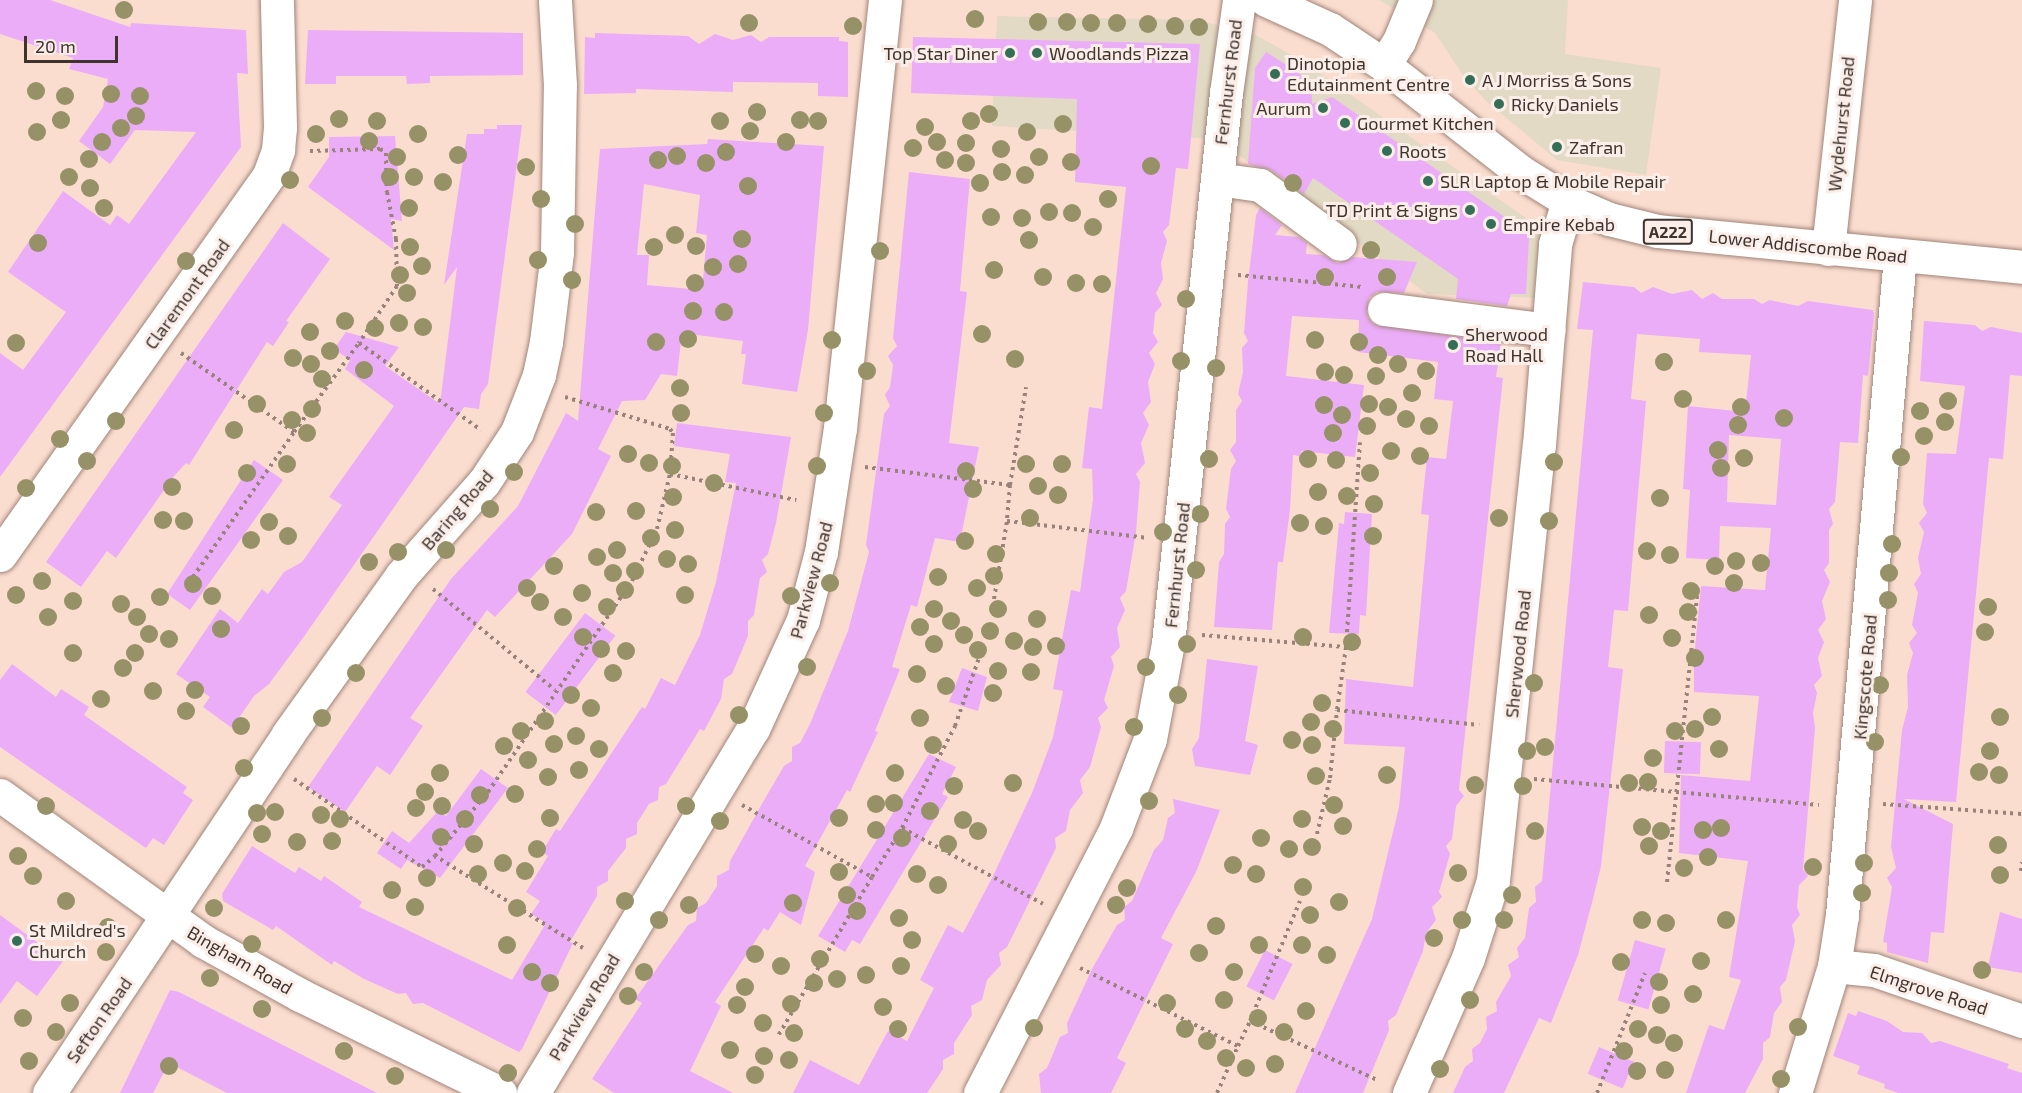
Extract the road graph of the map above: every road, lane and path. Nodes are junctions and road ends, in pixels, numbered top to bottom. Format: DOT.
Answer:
graph roads {
  1 [pos="277,0"];
  2 [pos="555,0"];
  3 [pos="885,0"];
  4 [pos="1239,0"];
  5 [pos="1266,0"];
  6 [pos="1416,0"];
  7 [pos="1855,0"];
  8 [pos="1384,65"];
  9 [pos="303,151"];
  10 [pos="1217,179"];
  11 [pos="1568,201"];
  12 [pos="1340,244"];
  13 [pos="1828,249"];
  14 [pos="1900,256"];
  15 [pos="2022,267"];
  16 [pos="1231,275"];
  17 [pos="1384,309"];
  18 [pos="1549,330"];
  19 [pos="359,343"];
  20 [pos="175,348"];
  21 [pos="1026,387"];
  22 [pos="556,395"];
  23 [pos="294,432"];
  24 [pos="490,436"];
  25 [pos="1360,442"];
  26 [pos="858,466"];
  27 [pos="670,474"];
  28 [pos="1010,485"];
  29 [pos="807,502"];
  30 [pos="1006,521"];
  31 [pos="1157,539"];
  32 [pos="0,555"];
  33 [pos="193,577"];
  34 [pos="426,582"];
  35 [pos="1697,596"];
  36 [pos="994,599"];
  37 [pos="1194,634"];
  38 [pos="1346,647"];
  39 [pos="979,658"];
  40 [pos="555,690"];
  41 [pos="1337,710"];
  42 [pos="1488,726"];
  43 [pos="289,775"];
  44 [pos="1528,778"];
  45 [pos="1679,792"];
  46 [pos="0,795"];
  47 [pos="739,803"];
  48 [pos="1877,804"];
  49 [pos="1829,806"];
  50 [pos="2022,814"];
  51 [pos="902,828"];
  52 [pos="1317,834"];
  53 [pos="435,856"];
  54 [pos="2022,862"];
  55 [pos="2021,871"];
  56 [pos="872,877"];
  57 [pos="1667,882"];
  58 [pos="1300,902"];
  59 [pos="1051,909"];
  60 [pos="169,918"];
  61 [pos="589,952"];
  62 [pos="1073,966"];
  63 [pos="1834,966"];
  64 [pos="1645,973"];
  65 [pos="1250,1021"];
  66 [pos="2022,1021"];
  67 [pos="777,1036"];
  68 [pos="1238,1046"];
  69 [pos="1399,1090"];
  70 [pos="49,1093"];
  71 [pos="500,1093"];
  72 [pos="533,1093"];
  73 [pos="980,1093"];
  74 [pos="1217,1093"];
  75 [pos="1597,1093"];
  76 [pos="1795,1093"];
  1 -- 32 [label="street, Claremont Road"];
  2 -- 60 [label="street, Baring Road"];
  3 -- 72 [label="street, Parkview Road"];
  4 -- 10 [label="street, Fernhurst Road"];
  5 -- 8 [label="street, Lower Addiscombe Road / A222"];
  6 -- 8 [label="street"];
  7 -- 13 [label="street, Wydehurst Road"];
  8 -- 11 [label="street, Lower Addiscombe Road / A222"];
  9 -- 19 [label="path"];
  10 -- 12 [label="street"];
  10 -- 73 [label="street, Fernhurst Road"];
  11 -- 13 [label="street, Lower Addiscombe Road / A222"];
  11 -- 18 [label="street, Sherwood Road"];
  13 -- 14 [label="street, Lower Addiscombe Road / A222"];
  14 -- 15 [label="street, Lower Addiscombe Road / A222"];
  14 -- 63 [label="street, Kingscote Road"];
  16 -- 17 [label="path"];
  17 -- 18 [label="street"];
  18 -- 69 [label="street, Sherwood Road"];
  19 -- 23 [label="path"];
  19 -- 24 [label="path"];
  20 -- 23 [label="path"];
  21 -- 28 [label="path"];
  22 -- 27 [label="path"];
  23 -- 33 [label="path"];
  25 -- 38 [label="path"];
  26 -- 28 [label="path"];
  27 -- 29 [label="path"];
  27 -- 40 [label="path"];
  28 -- 30 [label="path"];
  30 -- 31 [label="path"];
  30 -- 36 [label="path"];
  34 -- 40 [label="path"];
  35 -- 45 [label="path"];
  37 -- 38 [label="path"];
  38 -- 41 [label="path"];
  39 -- 51 [label="path"];
  40 -- 53 [label="path"];
  41 -- 42 [label="path"];
  41 -- 52 [label="path"];
  43 -- 53 [label="path"];
  44 -- 45 [label="path"];
  45 -- 49 [label="path"];
  45 -- 57 [label="path"];
  46 -- 60 [label="street, Bingham Road"];
  47 -- 56 [label="path"];
  48 -- 50 [label="path"];
  51 -- 56 [label="path"];
  51 -- 59 [label="path"];
  53 -- 61 [label="path"];
  54 -- 55 [label="path"];
  56 -- 67 [label="path"];
  58 -- 65 [label="path"];
  60 -- 70 [label="street, Sefton Road"];
  60 -- 71 [label="street, Bingham Road"];
  62 -- 68 [label="path"];
  63 -- 66 [label="street, Elmgrove Road"];
  63 -- 76 [label="street, Kingscote Road"];
  64 -- 75 [label="path"];
  65 -- 68 [label="path"];
  65 -- 69 [label="path"];
  68 -- 74 [label="path"];
}
